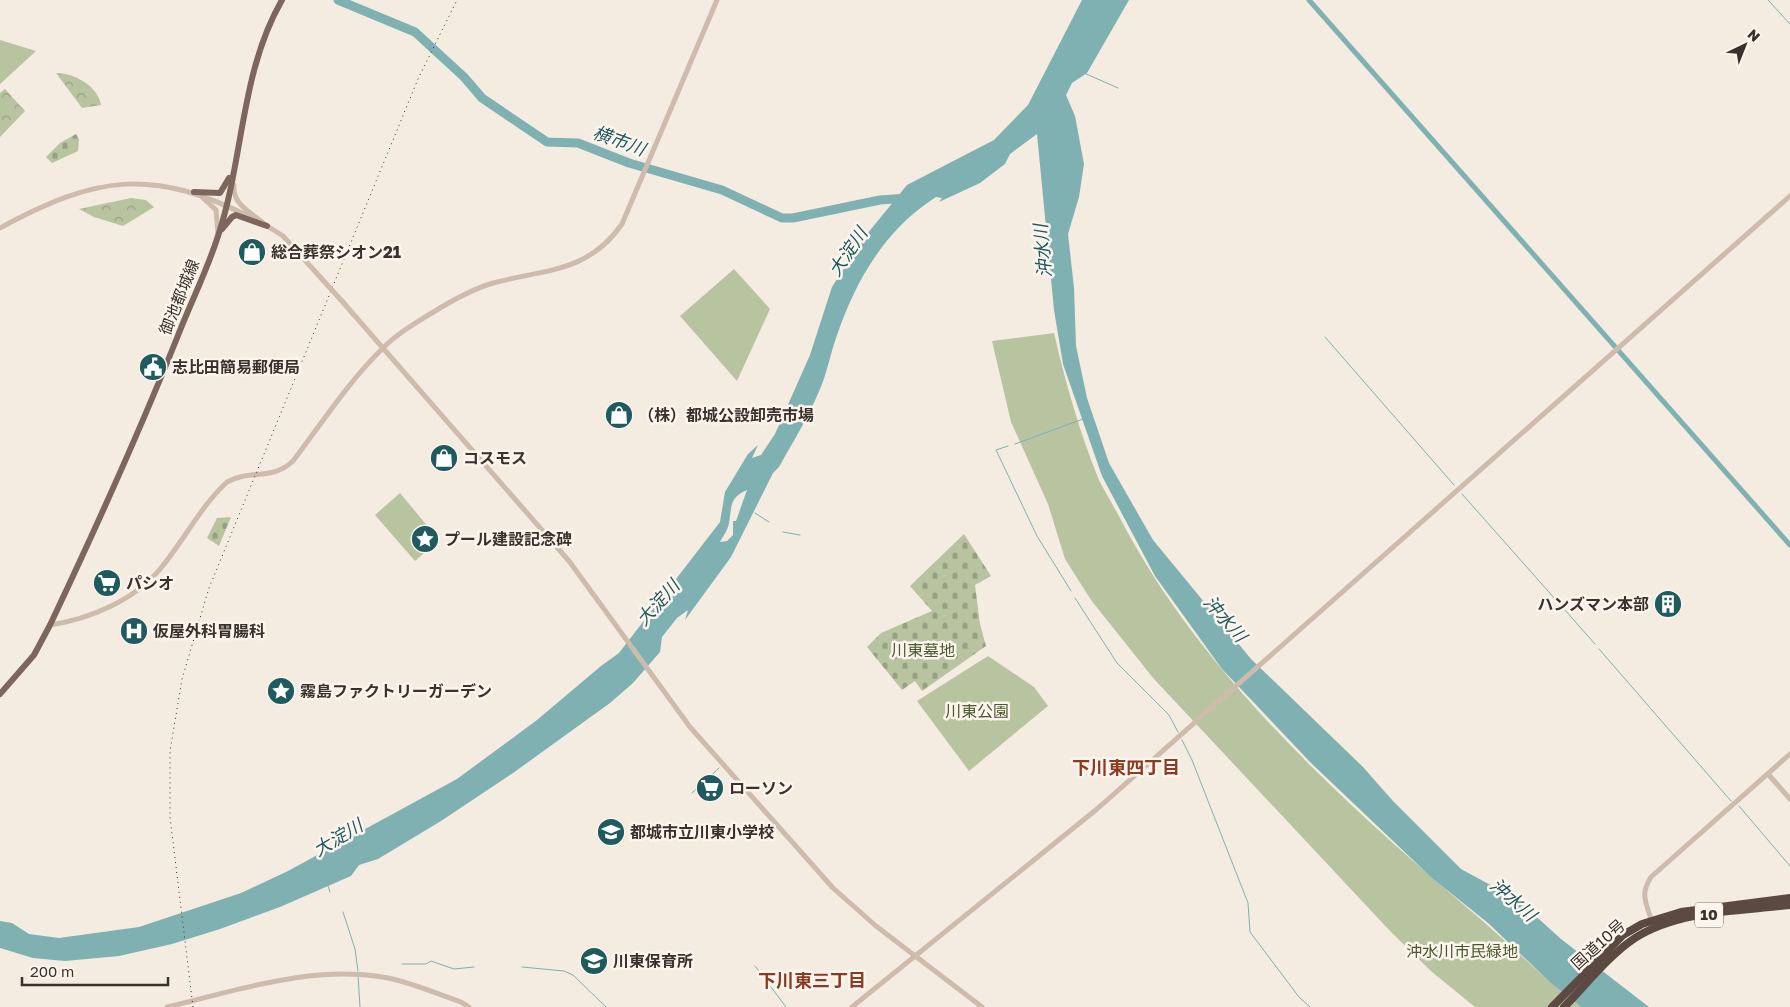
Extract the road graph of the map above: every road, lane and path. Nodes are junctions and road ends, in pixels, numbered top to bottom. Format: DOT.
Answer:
graph roads {
  1 [pos="717,0"];
  2 [pos="281,2"];
  3 [pos="235,167"];
  4 [pos="194,192"];
  5 [pos="1790,196"];
  6 [pos="226,205"];
  7 [pos="267,226"];
  8 [pos="0,228"];
  9 [pos="218,236"];
  10 [pos="383,348"];
  11 [pos="50,625"];
  12 [pos="0,694"];
  13 [pos="1790,754"];
  14 [pos="1768,774"];
  15 [pos="1790,799"];
  16 [pos="1790,898"];
  17 [pos="1790,905"];
  18 [pos="1653,924"];
  19 [pos="914,956"];
  20 [pos="166,1007"];
  21 [pos="469,1007"];
  22 [pos="852,1007"];
  23 [pos="982,1007"];
  24 [pos="1552,1007"];
  25 [pos="1564,1007"];
  1 -- 10 [label="street"];
  2 -- 3 [label="main road, 御池都城線"];
  3 -- 4 [label="main road"];
  3 -- 6 [label="main road, 御池都城線"];
  3 -- 7 [label="street"];
  4 -- 6 [label="street"];
  4 -- 8 [label="street"];
  4 -- 9 [label="street"];
  5 -- 19 [label="street"];
  6 -- 7 [label="street"];
  6 -- 9 [label="main road, 御池都城線"];
  7 -- 9 [label="main road"];
  7 -- 10 [label="street, bridge"];
  9 -- 11 [label="main road, 御池都城線"];
  10 -- 11 [label="street"];
  10 -- 19 [label="street"];
  11 -- 12 [label="main road, 御池都城線"];
  13 -- 14 [label="street"];
  14 -- 15 [label="street"];
  14 -- 18 [label="street"];
  16 -- 18 [label="highway, 国道10号 / 10"];
  17 -- 18 [label="highway, 国道10号 / 10"];
  18 -- 24 [label="highway, 国道10号 / 10"];
  18 -- 25 [label="highway, 国道10号 / 10"];
  19 -- 22 [label="street"];
  19 -- 23 [label="street"];
  20 -- 21 [label="street"];
}
